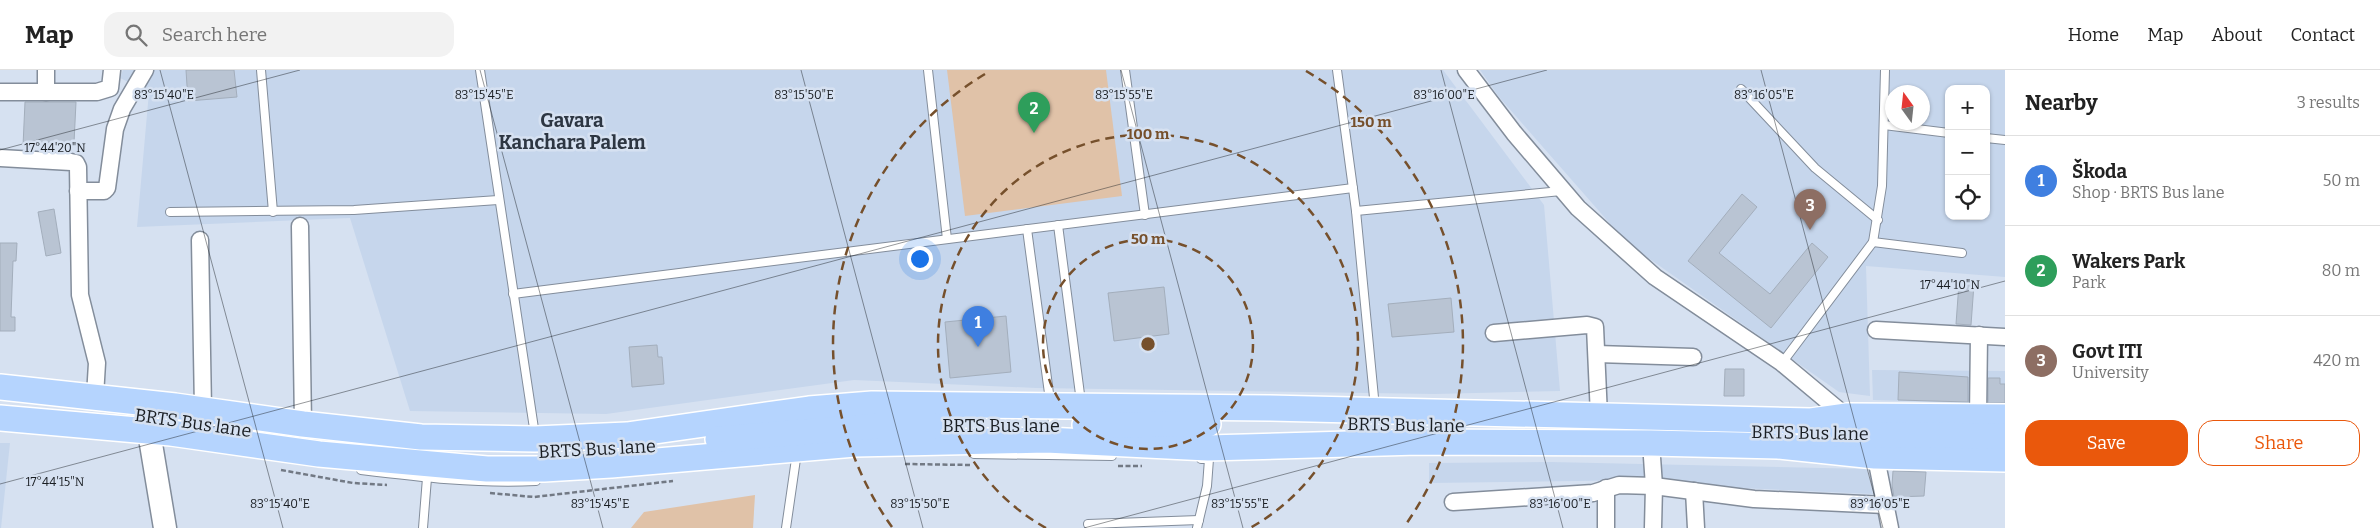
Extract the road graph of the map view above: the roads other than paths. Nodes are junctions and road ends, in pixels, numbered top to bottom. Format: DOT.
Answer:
graph roads {
  1 [pos="46,70"];
  2 [pos="112,70"];
  3 [pos="145,70"];
  4 [pos="261,70"];
  5 [pos="480,70"];
  6 [pos="928,70"];
  7 [pos="1125,70"];
  8 [pos="1337,70"];
  9 [pos="1466,70"];
  10 [pos="1885,70"];
  11 [pos="1741,90"];
  12 [pos="0,92"];
  13 [pos="46,92"];
  14 [pos="1884,126"];
  15 [pos="1945,133"];
  16 [pos="1990,138"];
  17 [pos="2005,140"];
  18 [pos="0,158"];
  19 [pos="1353,188"];
  20 [pos="78,191"];
  21 [pos="1561,191"];
  22 [pos="498,200"];
  23 [pos="1356,211"];
  24 [pos="170,212"];
  25 [pos="273,212"];
  26 [pos="1145,214"];
  27 [pos="1878,220"];
  28 [pos="300,226"];
  29 [pos="1058,226"];
  30 [pos="1027,229"];
  31 [pos="947,239"];
  32 [pos="200,240"];
  33 [pos="1873,242"];
  34 [pos="1962,252"];
  35 [pos="512,294"];
  36 [pos="1876,330"];
  37 [pos="1494,334"];
  38 [pos="1979,335"];
  39 [pos="2005,337"];
  40 [pos="1596,354"];
  41 [pos="1693,358"];
  42 [pos="1782,363"];
  43 [pos="0,387"];
  44 [pos="95,396"];
  45 [pos="0,402"];
  46 [pos="203,409"];
  47 [pos="1375,411"];
  48 [pos="1599,416"];
  49 [pos="1978,417"];
  50 [pos="2005,417"];
  51 [pos="0,418"];
  52 [pos="303,424"];
  53 [pos="153,425"];
  54 [pos="1854,425"];
  55 [pos="1055,432"];
  56 [pos="1083,432"];
  57 [pos="2005,436"];
  58 [pos="535,439"];
  59 [pos="1651,443"];
  60 [pos="965,454"];
  61 [pos="1122,456"];
  62 [pos="1875,456"];
  63 [pos="796,457"];
  64 [pos="1190,458"];
  65 [pos="2005,459"];
  66 [pos="348,468"];
  67 [pos="427,478"];
  68 [pos="544,480"];
  69 [pos="1654,486"];
  70 [pos="1606,488"];
  71 [pos="1694,491"];
  72 [pos="1453,502"];
  73 [pos="1885,505"];
  74 [pos="1088,524"];
  75 [pos="1198,524"];
  76 [pos="165,528"];
  77 [pos="423,528"];
  78 [pos="786,528"];
  79 [pos="1606,528"];
  80 [pos="1653,528"];
  81 [pos="1696,528"];
  82 [pos="1890,528"];
  1 -- 13 [label="street"];
  2 -- 13 [label="street"];
  3 -- 20 [label="street"];
  4 -- 25 [label="lane"];
  5 -- 22 [label="lane"];
  6 -- 31 [label="lane"];
  7 -- 26 [label="lane"];
  8 -- 19 [label="lane"];
  9 -- 21 [label="street"];
  10 -- 14 [label="lane"];
  11 -- 27 [label="lane"];
  12 -- 13 [label="street"];
  14 -- 15 [label="lane"];
  14 -- 27 [label="lane"];
  16 -- 17 [label="lane"];
  18 -- 20 [label="street"];
  19 -- 23 [label="lane"];
  19 -- 26 [label="lane"];
  20 -- 44 [label="street"];
  21 -- 23 [label="lane"];
  21 -- 42 [label="street"];
  22 -- 25 [label="lane"];
  22 -- 35 [label="lane"];
  23 -- 47 [label="lane"];
  24 -- 25 [label="lane"];
  26 -- 29 [label="lane"];
  27 -- 33 [label="lane"];
  28 -- 52 [label="street"];
  29 -- 30 [label="lane"];
  29 -- 56 [label="lane"];
  30 -- 31 [label="lane"];
  30 -- 55 [label="lane"];
  31 -- 35 [label="lane"];
  32 -- 46 [label="street"];
  33 -- 34 [label="lane"];
  33 -- 42 [label="lane"];
  35 -- 58 [label="lane"];
  36 -- 38 [label="street"];
  37 -- 40 [label="street"];
  38 -- 39 [label="street"];
  38 -- 49 [label="street"];
  40 -- 41 [label="street"];
  40 -- 48 [label="street"];
  42 -- 54 [label="street"];
  43 -- 44 [label="main road"];
  44 -- 53 [label="main road"];
  45 -- 53 [label="main road, BRTS Bus lane"];
  46 -- 52 [label="main road"];
  46 -- 53 [label="main road"];
  47 -- 48 [label="main road"];
  47 -- 56 [label="main road"];
  48 -- 54 [label="main road"];
  49 -- 50 [label="main road"];
  49 -- 54 [label="main road"];
  51 -- 53 [label="main road"];
  52 -- 58 [label="main road"];
  53 -- 55 [label="main road, BRTS Bus lane"];
  53 -- 63 [label="main road"];
  53 -- 76 [label="street"];
  54 -- 56 [label="main road, BRTS Bus lane"];
  54 -- 57 [label="main road, BRTS Bus lane"];
  54 -- 62 [label="street"];
  55 -- 56 [label="main road"];
  55 -- 56 [label="main road"];
  55 -- 58 [label="main road"];
  55 -- 60 [label="lane"];
  55 -- 63 [label="main road"];
  56 -- 59 [label="main road"];
  56 -- 61 [label="lane"];
  59 -- 62 [label="main road"];
  59 -- 69 [label="street"];
  62 -- 65 [label="main road"];
  62 -- 73 [label="street"];
  63 -- 78 [label="lane"];
  64 -- 75 [label="lane"];
  66 -- 67 [label="lane"];
  67 -- 68 [label="lane"];
  67 -- 77 [label="lane"];
  69 -- 70 [label="street"];
  69 -- 71 [label="street"];
  69 -- 80 [label="street"];
  70 -- 72 [label="street"];
  70 -- 79 [label="street"];
  71 -- 73 [label="street"];
  71 -- 81 [label="street"];
  73 -- 82 [label="street"];
  74 -- 75 [label="lane"];
}
